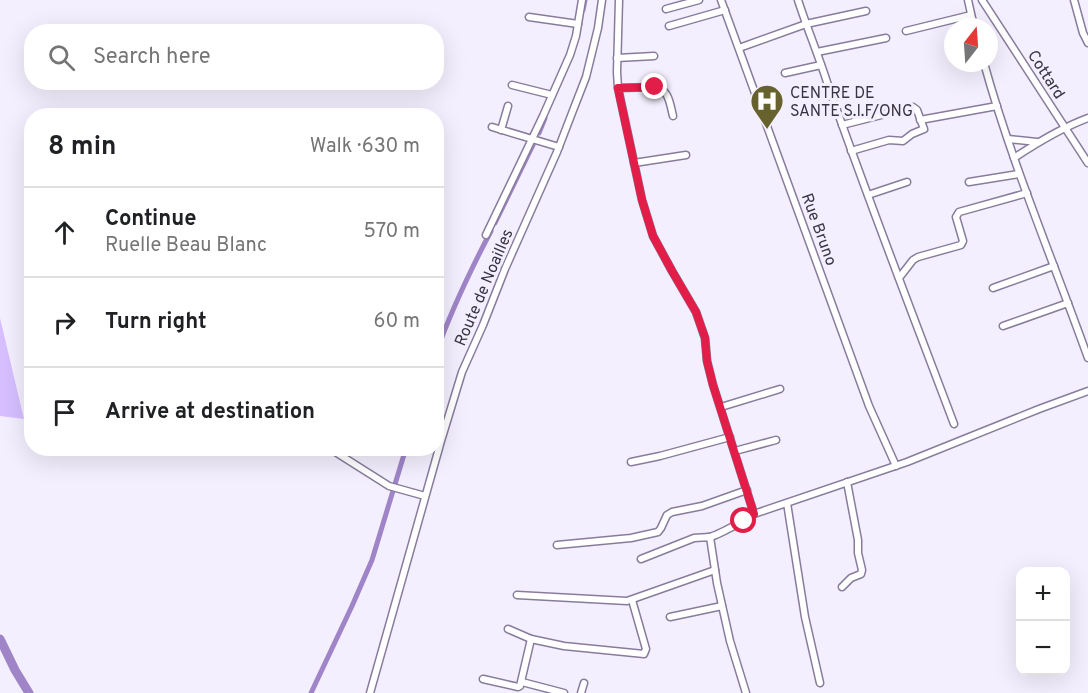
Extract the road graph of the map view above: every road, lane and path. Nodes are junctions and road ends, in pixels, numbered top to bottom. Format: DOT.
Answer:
graph roads {
  1 [pos="582,0"];
  2 [pos="602,0"];
  3 [pos="619,0"];
  4 [pos="699,0"];
  5 [pos="721,0"];
  6 [pos="798,0"];
  7 [pos="968,0"];
  8 [pos="982,0"];
  9 [pos="987,0"];
  10 [pos="1074,0"];
  11 [pos="666,9"];
  12 [pos="725,10"];
  13 [pos="866,11"];
  14 [pos="971,15"];
  15 [pos="529,17"];
  16 [pos="972,18"];
  17 [pos="578,24"];
  18 [pos="806,24"];
  19 [pos="669,26"];
  20 [pos="906,31"];
  21 [pos="886,38"];
  22 [pos="1088,43"];
  23 [pos="739,48"];
  24 [pos="817,52"];
  25 [pos="654,56"];
  26 [pos="617,58"];
  27 [pos="821,65"];
  28 [pos="987,72"];
  29 [pos="785,73"];
  30 [pos="512,85"];
  31 [pos="618,88"];
  32 [pos="552,96"];
  33 [pos="508,106"];
  34 [pos="997,106"];
  35 [pos="674,116"];
  36 [pos="1088,117"];
  37 [pos="920,120"];
  38 [pos="842,124"];
  39 [pos="492,127"];
  40 [pos="1064,127"];
  41 [pos="501,130"];
  42 [pos="531,138"];
  43 [pos="1008,139"];
  44 [pos="1038,142"];
  45 [pos="559,147"];
  46 [pos="851,151"];
  47 [pos="686,155"];
  48 [pos="1014,158"];
  49 [pos="1088,163"];
  50 [pos="634,164"];
  51 [pos="1019,174"];
  52 [pos="907,182"];
  53 [pos="969,182"];
  54 [pos="1027,194"];
  55 [pos="868,195"];
  56 [pos="486,235"];
  57 [pos="1054,266"];
  58 [pos="899,278"];
  59 [pos="993,288"];
  60 [pos="1068,303"];
  61 [pos="1003,326"];
  62 [pos="1088,358"];
  63 [pos="780,389"];
  64 [pos="1088,391"];
  65 [pos="721,407"];
  66 [pos="954,424"];
  67 [pos="444,432"];
  68 [pos="730,437"];
  69 [pos="776,440"];
  70 [pos="735,451"];
  71 [pos="342,456"];
  72 [pos="437,456"];
  73 [pos="631,462"];
  74 [pos="896,466"];
  75 [pos="847,483"];
  76 [pos="747,490"];
  77 [pos="425,496"];
  78 [pos="787,503"];
  79 [pos="754,514"];
  80 [pos="710,537"];
  81 [pos="557,545"];
  82 [pos="641,559"];
  83 [pos="716,570"];
  84 [pos="842,586"];
  85 [pos="517,595"];
  86 [pos="632,600"];
  87 [pos="722,606"];
  88 [pos="670,617"];
  89 [pos="508,629"];
  90 [pos="531,639"];
  91 [pos="483,679"];
  92 [pos="522,682"];
  93 [pos="584,683"];
  94 [pos="820,683"];
  95 [pos="370,693"];
  96 [pos="564,693"];
  97 [pos="581,693"];
  98 [pos="746,693"];
  1 -- 17 [label="street"];
  2 -- 45 [label="street, Route de Noailles"];
  3 -- 26 [label="street"];
  4 -- 11 [label="street"];
  5 -- 12 [label="street, Rue Bruno"];
  6 -- 18 [label="street"];
  7 -- 14 [label="street"];
  8 -- 9 [label="street"];
  8 -- 40 [label="street, Cottard"];
  10 -- 22 [label="street"];
  12 -- 19 [label="street"];
  12 -- 23 [label="street, Rue Bruno"];
  13 -- 18 [label="street"];
  14 -- 16 [label="street"];
  14 -- 20 [label="street"];
  15 -- 17 [label="street"];
  17 -- 32 [label="street"];
  18 -- 23 [label="street"];
  18 -- 24 [label="street"];
  21 -- 24 [label="street"];
  23 -- 74 [label="street, Rue Bruno"];
  24 -- 27 [label="street"];
  25 -- 26 [label="street"];
  26 -- 31 [label="street"];
  27 -- 29 [label="street"];
  27 -- 38 [label="street"];
  28 -- 34 [label="street"];
  30 -- 32 [label="street"];
  31 -- 35 [label="street"];
  31 -- 50 [label="street"];
  32 -- 42 [label="street"];
  33 -- 41 [label="street"];
  34 -- 37 [label="street"];
  34 -- 43 [label="street"];
  36 -- 40 [label="street"];
  37 -- 38 [label="street"];
  37 -- 46 [label="street"];
  38 -- 46 [label="street"];
  39 -- 41 [label="street"];
  40 -- 44 [label="street"];
  40 -- 49 [label="street, Cottard"];
  41 -- 42 [label="street"];
  42 -- 45 [label="street"];
  42 -- 56 [label="street"];
  43 -- 44 [label="street"];
  43 -- 48 [label="street"];
  44 -- 48 [label="street"];
  45 -- 67 [label="street, Route de Noailles"];
  46 -- 55 [label="street"];
  47 -- 50 [label="street"];
  48 -- 51 [label="street"];
  50 -- 65 [label="street"];
  51 -- 53 [label="street"];
  51 -- 54 [label="street"];
  52 -- 55 [label="street"];
  54 -- 57 [label="street"];
  54 -- 58 [label="street"];
  55 -- 58 [label="street"];
  57 -- 59 [label="street"];
  57 -- 60 [label="street"];
  58 -- 66 [label="street"];
  60 -- 61 [label="street"];
  60 -- 62 [label="street"];
  63 -- 65 [label="street"];
  64 -- 74 [label="street"];
  65 -- 68 [label="street"];
  68 -- 70 [label="street"];
  68 -- 73 [label="street"];
  69 -- 70 [label="street"];
  70 -- 76 [label="street"];
  71 -- 77 [label="street"];
  72 -- 77 [label="street, Route de Noailles"];
  74 -- 75 [label="street"];
  75 -- 78 [label="street"];
  75 -- 84 [label="street"];
  76 -- 79 [label="street"];
  76 -- 81 [label="street"];
  77 -- 95 [label="street, Route de Noailles"];
  78 -- 79 [label="street"];
  78 -- 94 [label="street"];
  79 -- 80 [label="street"];
  80 -- 82 [label="street"];
  80 -- 83 [label="street"];
  83 -- 86 [label="street"];
  83 -- 87 [label="street"];
  85 -- 86 [label="street"];
  86 -- 90 [label="street"];
  87 -- 88 [label="street"];
  87 -- 98 [label="street"];
  89 -- 90 [label="street"];
  90 -- 92 [label="street"];
  91 -- 92 [label="street"];
  92 -- 96 [label="street"];
  93 -- 97 [label="street"];
}
